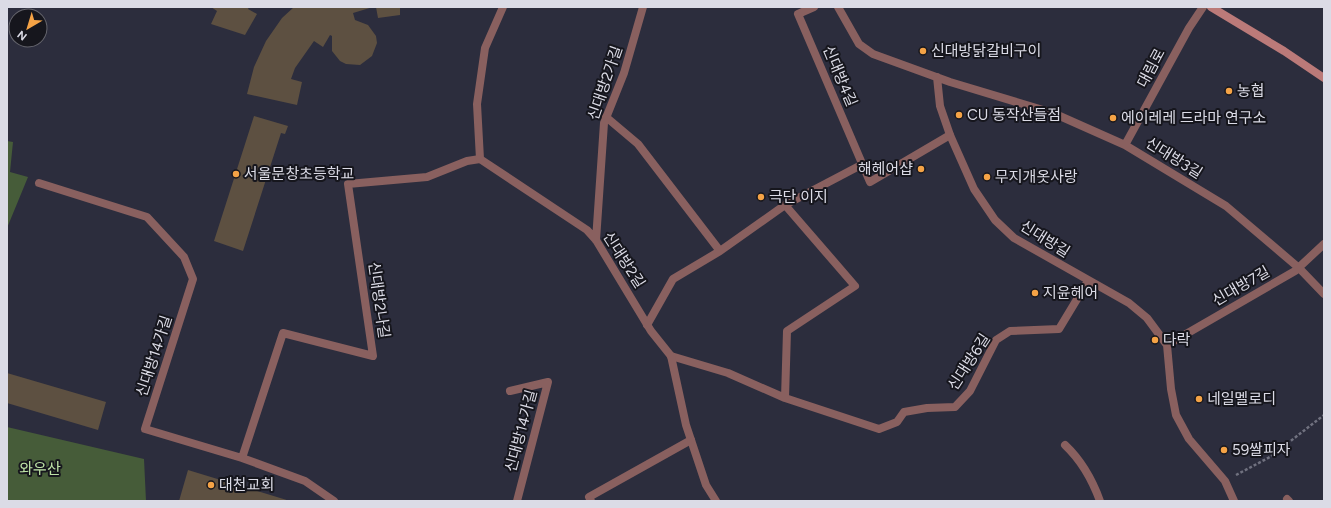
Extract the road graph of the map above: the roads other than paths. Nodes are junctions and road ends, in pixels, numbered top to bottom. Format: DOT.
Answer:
graph roads {
  1 [pos="503,7"];
  2 [pos="643,7"];
  3 [pos="814,7"];
  4 [pos="838,7"];
  5 [pos="1203,7"];
  6 [pos="1210,7"];
  7 [pos="936,77"];
  8 [pos="1324,78"];
  9 [pos="606,118"];
  10 [pos="950,135"];
  11 [pos="1125,145"];
  12 [pos="480,159"];
  13 [pos="863,164"];
  14 [pos="39,183"];
  15 [pos="785,205"];
  16 [pos="596,240"];
  17 [pos="1324,244"];
  18 [pos="720,251"];
  19 [pos="1299,268"];
  20 [pos="1088,280"];
  21 [pos="1324,294"];
  22 [pos="647,324"];
  23 [pos="1167,345"];
  24 [pos="671,356"];
  25 [pos="510,391"];
  26 [pos="785,398"];
  27 [pos="691,440"];
  28 [pos="1065,445"];
  29 [pos="242,458"];
  30 [pos="334,501"];
  31 [pos="517,501"];
  32 [pos="591,501"];
  33 [pos="716,501"];
  34 [pos="1100,501"];
  35 [pos="1234,501"];
  1 -- 12 [label="street"];
  2 -- 9 [label="street, 신대방2가길"];
  3 -- 13 [label="street, 신대방4길"];
  4 -- 7 [label="street"];
  5 -- 11 [label="street, 대림로"];
  6 -- 8 [label="main road"];
  7 -- 10 [label="street, 신대방길"];
  7 -- 11 [label="street, 신대방3길"];
  9 -- 16 [label="street, 신대방2가길"];
  9 -- 18 [label="street"];
  10 -- 13 [label="street, 신대방4길"];
  10 -- 20 [label="street, 신대방길"];
  11 -- 19 [label="street, 신대방3길"];
  12 -- 16 [label="street, 신대방2길"];
  12 -- 29 [label="street, 신대방2나길"];
  13 -- 15 [label="street"];
  14 -- 29 [label="street, 신대방14가길"];
  15 -- 18 [label="street"];
  15 -- 26 [label="street"];
  16 -- 22 [label="street, 신대방2길"];
  17 -- 19 [label="street, 신대방7길"];
  18 -- 22 [label="street"];
  19 -- 21 [label="street, 신대방3길"];
  19 -- 23 [label="street, 신대방7길"];
  20 -- 23 [label="street, 신대방길"];
  20 -- 26 [label="street, 신대방6길"];
  22 -- 24 [label="street, 신대방2길"];
  23 -- 35 [label="street"];
  24 -- 26 [label="street, 신대방6길"];
  24 -- 27 [label="street, 신대방2길"];
  25 -- 31 [label="street, 신대방14가길"];
  27 -- 32 [label="street"];
  27 -- 33 [label="street, 신대방2길"];
  28 -- 34 [label="street"];
  29 -- 30 [label="street, 신대방14가길"];
}
